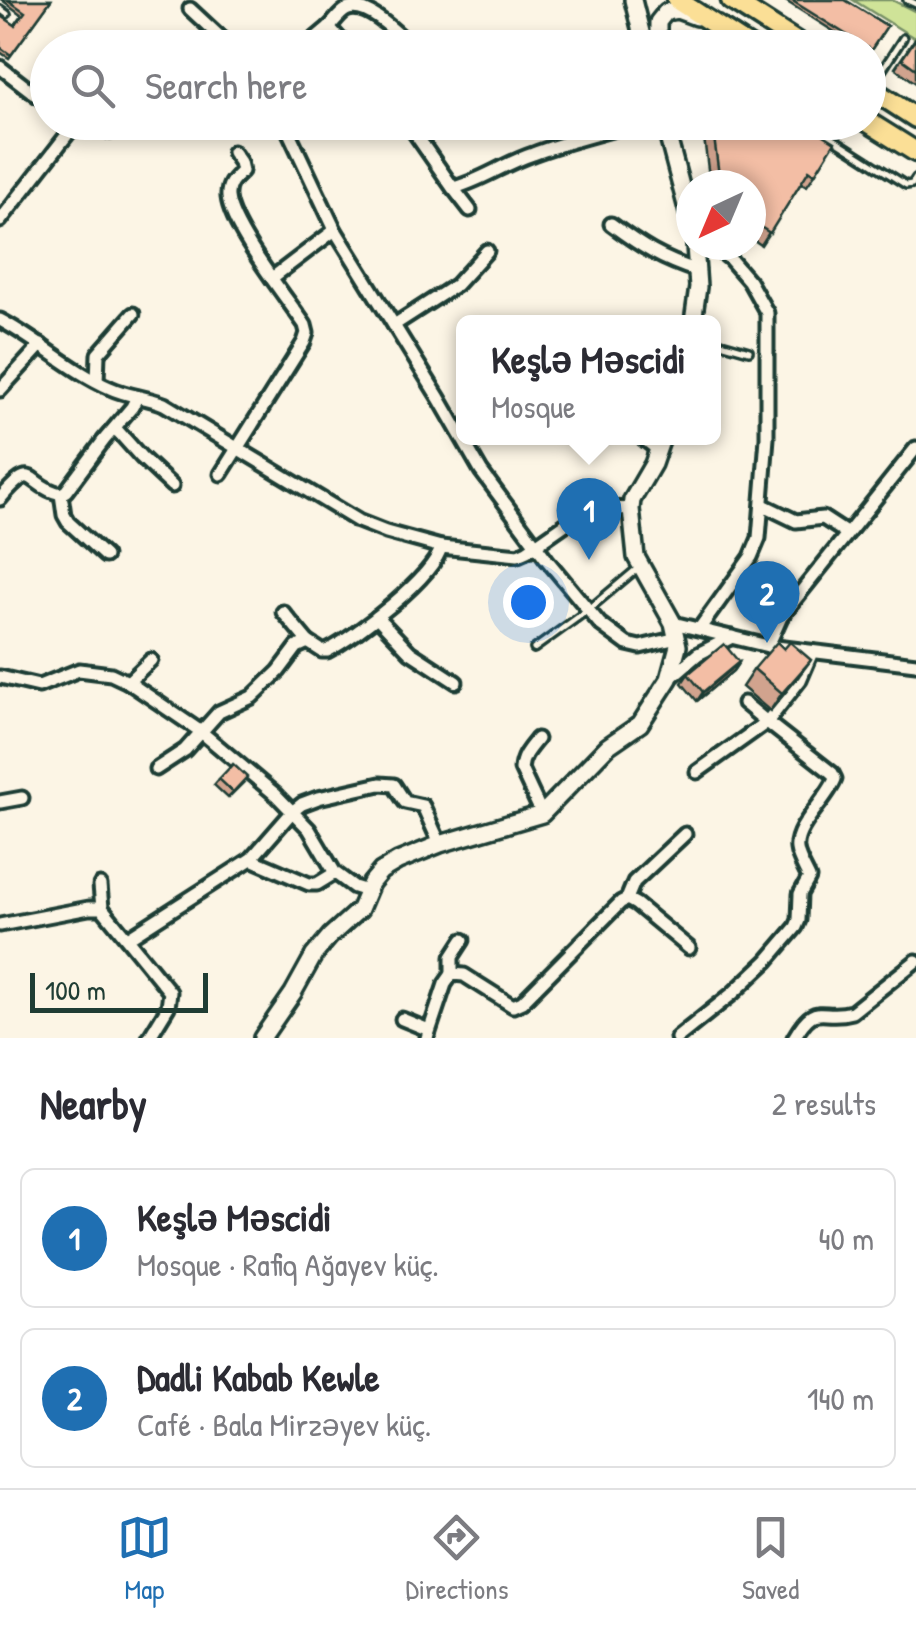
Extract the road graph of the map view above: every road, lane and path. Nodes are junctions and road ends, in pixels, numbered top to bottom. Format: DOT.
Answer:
graph roads {
  1 [pos="633,0"];
  2 [pos="676,0"];
  3 [pos="907,0"];
  4 [pos="744,3"];
  5 [pos="916,4"];
  6 [pos="0,9"];
  7 [pos="190,9"];
  8 [pos="7,14"];
  9 [pos="718,26"];
  10 [pos="329,28"];
  11 [pos="213,30"];
  12 [pos="326,30"];
  13 [pos="393,30"];
  14 [pos="643,30"];
  15 [pos="655,30"];
  16 [pos="724,30"];
  17 [pos="781,30"];
  18 [pos="903,38"];
  19 [pos="886,64"];
  20 [pos="0,68"];
  21 [pos="30,90"];
  22 [pos="886,98"];
  23 [pos="916,118"];
  24 [pos="886,133"];
  25 [pos="61,140"];
  26 [pos="293,140"];
  27 [pos="420,140"];
  28 [pos="579,140"];
  29 [pos="669,140"];
  30 [pos="835,140"];
  31 [pos="233,152"];
  32 [pos="916,152"];
  33 [pos="677,170"];
  34 [pos="916,178"];
  35 [pos="453,188"];
  36 [pos="470,210"];
  37 [pos="0,222"];
  38 [pos="611,224"];
  39 [pos="336,230"];
  40 [pos="487,251"];
  41 [pos="697,260"];
  42 [pos="731,260"];
  43 [pos="698,271"];
  44 [pos="272,278"];
  45 [pos="133,314"];
  46 [pos="694,315"];
  47 [pos="0,320"];
  48 [pos="394,325"];
  49 [pos="721,343"];
  50 [pos="41,345"];
  51 [pos="749,351"];
  52 [pos="97,382"];
  53 [pos="0,390"];
  54 [pos="137,396"];
  55 [pos="115,428"];
  56 [pos="456,430"];
  57 [pos="465,445"];
  58 [pos="660,445"];
  59 [pos="237,448"];
  60 [pos="916,448"];
  61 [pos="221,474"];
  62 [pos="172,486"];
  63 [pos="61,494"];
  64 [pos="0,499"];
  65 [pos="762,505"];
  66 [pos="631,509"];
  67 [pos="846,533"];
  68 [pos="536,545"];
  69 [pos="441,547"];
  70 [pos="105,556"];
  71 [pos="640,566"];
  72 [pos="588,610"];
  73 [pos="283,612"];
  74 [pos="377,616"];
  75 [pos="700,628"];
  76 [pos="675,630"];
  77 [pos="733,637"];
  78 [pos="308,642"];
  79 [pos="768,646"];
  80 [pos="534,650"];
  81 [pos="812,652"];
  82 [pos="151,660"];
  83 [pos="916,664"];
  84 [pos="0,677"];
  85 [pos="670,678"];
  86 [pos="128,682"];
  87 [pos="456,682"];
  88 [pos="744,703"];
  89 [pos="768,722"];
  90 [pos="200,731"];
  91 [pos="538,739"];
  92 [pos="156,769"];
  93 [pos="696,772"];
  94 [pos="22,798"];
  95 [pos="0,802"];
  96 [pos="293,811"];
  97 [pos="542,814"];
  98 [pos="685,834"];
  99 [pos="440,844"];
  100 [pos="251,859"];
  101 [pos="335,872"];
  102 [pos="100,885"];
  103 [pos="367,891"];
  104 [pos="627,899"];
  105 [pos="102,908"];
  106 [pos="0,925"];
  107 [pos="128,938"];
  108 [pos="462,940"];
  109 [pos="689,948"];
  110 [pos="916,961"];
  111 [pos="452,974"];
  112 [pos="402,1019"];
  113 [pos="428,1034"];
  114 [pos="149,1038"];
  115 [pos="262,1038"];
  116 [pos="677,1038"];
  117 [pos="794,1038"];
  1 -- 14 [label="street"];
  2 -- 9 [label="main road"];
  3 -- 5 [label="lane"];
  4 -- 17 [label="main road"];
  6 -- 8 [label="lane"];
  7 -- 11 [label="street"];
  9 -- 15 [label="street"];
  9 -- 16 [label="main road"];
  10 -- 12 [label="street"];
  10 -- 13 [label="street"];
  18 -- 19 [label="lane"];
  20 -- 21 [label="street"];
  22 -- 23 [label="main road"];
  24 -- 32 [label="main road"];
  25 -- 37 [label="street"];
  26 -- 39 [label="street"];
  27 -- 35 [label="street"];
  28 -- 35 [label="street"];
  29 -- 33 [label="street"];
  30 -- 34 [label="lane"];
  31 -- 44 [label="street"];
  35 -- 36 [label="street"];
  38 -- 43 [label="street"];
  39 -- 44 [label="street"];
  39 -- 48 [label="street"];
  40 -- 48 [label="street"];
  41 -- 43 [label="street"];
  42 -- 65 [label="street"];
  43 -- 46 [label="street"];
  44 -- 59 [label="street"];
  45 -- 52 [label="street"];
  47 -- 50 [label="street"];
  48 -- 56 [label="street"];
  49 -- 51 [label="lane"];
  50 -- 52 [label="street"];
  50 -- 53 [label="street"];
  52 -- 54 [label="street"];
  54 -- 55 [label="street"];
  54 -- 59 [label="street"];
  55 -- 62 [label="street"];
  55 -- 63 [label="street"];
  57 -- 68 [label="street"];
  58 -- 66 [label="street"];
  59 -- 61 [label="street"];
  59 -- 69 [label="street"];
  60 -- 67 [label="street"];
  63 -- 64 [label="street"];
  63 -- 70 [label="street"];
  65 -- 67 [label="street"];
  65 -- 75 [label="street"];
  66 -- 68 [label="street"];
  66 -- 71 [label="street"];
  67 -- 79 [label="street"];
  68 -- 69 [label="street"];
  68 -- 72 [label="street"];
  69 -- 74 [label="street"];
  71 -- 72 [label="lane"];
  71 -- 76 [label="street"];
  72 -- 76 [label="street"];
  72 -- 80 [label="lane"];
  73 -- 78 [label="street"];
  74 -- 78 [label="street"];
  74 -- 87 [label="street"];
  75 -- 76 [label="street"];
  75 -- 77 [label="street"];
  76 -- 85 [label="street"];
  77 -- 79 [label="street"];
  77 -- 85 [label="street"];
  78 -- 90 [label="street"];
  79 -- 81 [label="street"];
  81 -- 83 [label="street"];
  81 -- 89 [label="street"];
  82 -- 86 [label="street"];
  84 -- 86 [label="street"];
  85 -- 97 [label="street"];
  86 -- 90 [label="street"];
  88 -- 89 [label="street"];
  89 -- 93 [label="street"];
  89 -- 116 [label="street"];
  90 -- 92 [label="street"];
  90 -- 96 [label="street"];
  91 -- 97 [label="street"];
  94 -- 95 [label="street"];
  96 -- 99 [label="street"];
  96 -- 100 [label="street"];
  96 -- 101 [label="street"];
  97 -- 99 [label="street"];
  98 -- 104 [label="street"];
  99 -- 103 [label="street"];
  100 -- 101 [label="street"];
  100 -- 107 [label="street"];
  101 -- 103 [label="street"];
  102 -- 105 [label="street"];
  103 -- 115 [label="street"];
  104 -- 109 [label="street"];
  104 -- 111 [label="street"];
  105 -- 106 [label="street"];
  105 -- 107 [label="street"];
  107 -- 114 [label="street"];
  108 -- 111 [label="street"];
  110 -- 117 [label="street"];
  111 -- 113 [label="street"];
  112 -- 113 [label="street"];
}
